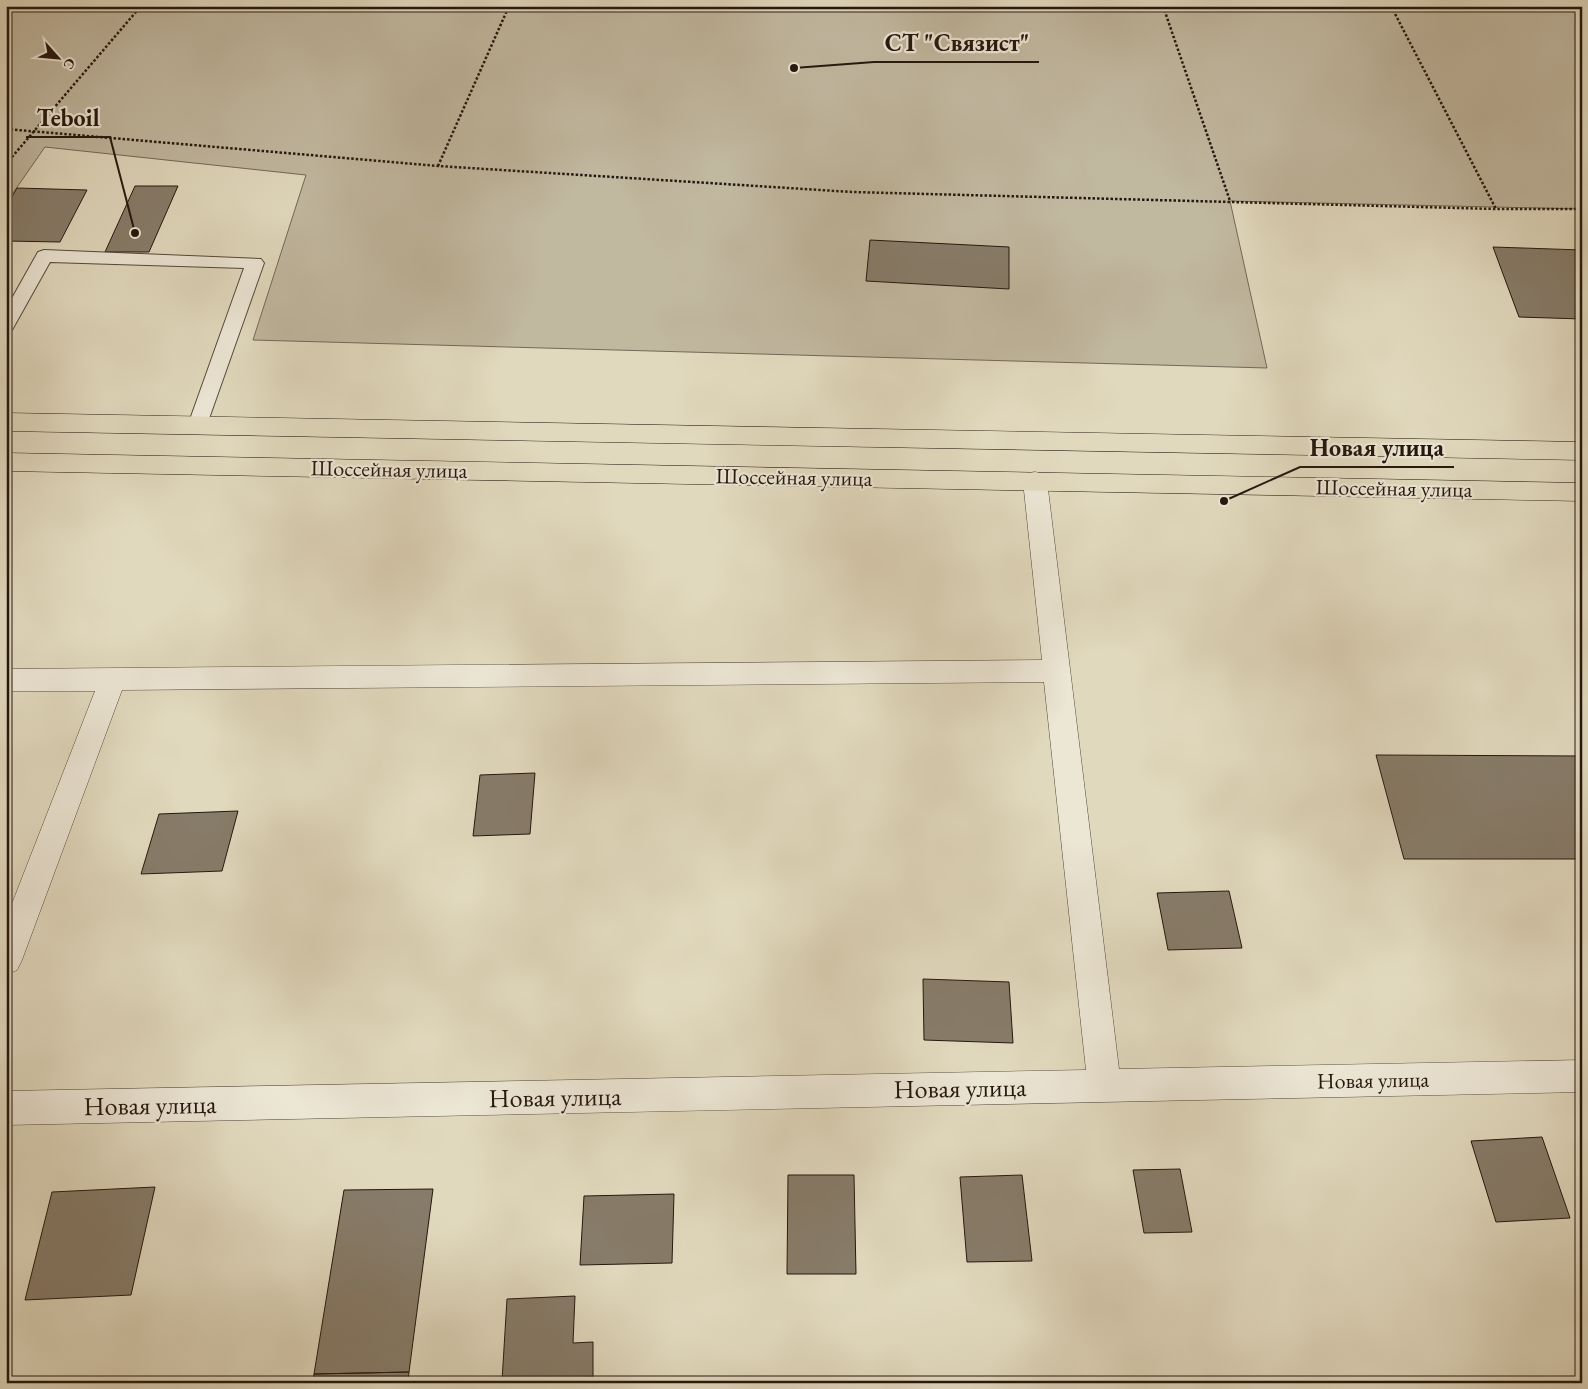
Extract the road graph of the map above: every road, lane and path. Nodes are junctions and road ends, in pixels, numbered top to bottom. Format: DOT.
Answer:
graph roads {
  1 [pos="141,6"];
  2 [pos="509,6"];
  3 [pos="539,6"];
  4 [pos="665,6"];
  5 [pos="1163,6"];
  6 [pos="1391,6"];
  7 [pos="6,129"];
  8 [pos="35,131"];
  9 [pos="6,164"];
  10 [pos="438,166"];
  11 [pos="1230,201"];
  12 [pos="1496,209"];
  13 [pos="1582,209"];
  14 [pos="6,326"];
  15 [pos="6,422"];
  16 [pos="198,425"];
  17 [pos="1582,451"];
  18 [pos="6,462"];
  19 [pos="1034,481"];
  20 [pos="1582,492"];
  21 [pos="1055,671"];
  22 [pos="113,679"];
  23 [pos="6,680"];
  24 [pos="6,960"];
  25 [pos="1582,1076"];
  26 [pos="1104,1086"];
  27 [pos="6,1108"];
  1 -- 8 [label="path"];
  2 -- 10 [label="path"];
  3 -- 4 [label="path"];
  5 -- 11 [label="path"];
  6 -- 12 [label="path"];
  7 -- 8 [label="path"];
  8 -- 9 [label="path"];
  8 -- 10 [label="path"];
  10 -- 11 [label="path"];
  11 -- 12 [label="path"];
  12 -- 13 [label="path"];
  14 -- 16 [label="lane"];
  15 -- 16 [label="highway, Шоссейная улица"];
  16 -- 17 [label="highway, Шоссейная улица"];
  18 -- 19 [label="highway, Шоссейная улица"];
  19 -- 20 [label="highway, Шоссейная улица"];
  19 -- 21 [label="street"];
  21 -- 22 [label="street"];
  21 -- 26 [label="street"];
  22 -- 23 [label="street"];
  22 -- 24 [label="street"];
  25 -- 26 [label="street, Новая улица"];
  26 -- 27 [label="street, Новая улица"];
}
